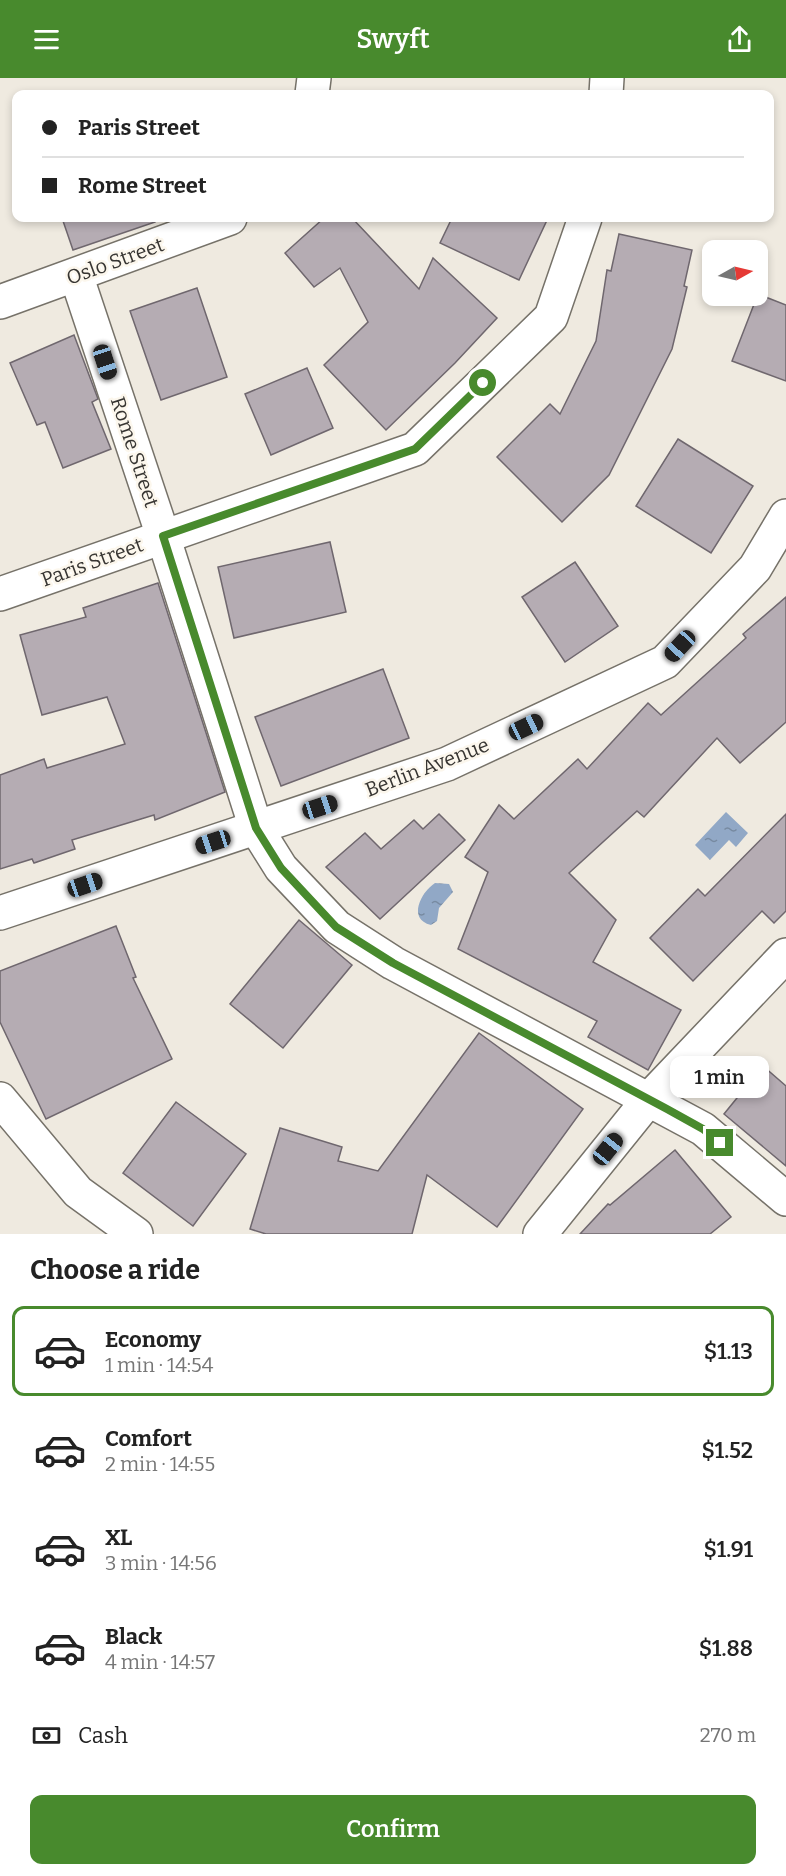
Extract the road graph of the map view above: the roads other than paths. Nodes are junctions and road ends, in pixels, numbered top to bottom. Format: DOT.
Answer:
graph roads {
  1 [pos="219,222"];
  2 [pos="584,222"];
  3 [pos="76,275"];
  4 [pos="0,302"];
  5 [pos="786,516"];
  6 [pos="163,536"];
  7 [pos="0,594"];
  8 [pos="256,828"];
  9 [pos="0,913"];
  10 [pos="786,955"];
  11 [pos="0,1099"];
  12 [pos="649,1099"];
  13 [pos="786,1199"];
  14 [pos="136,1234"];
  15 [pos="540,1234"];
  1 -- 3 [label="street, Oslo Street"];
  2 -- 6 [label="street, Paris Street"];
  3 -- 4 [label="street, Oslo Street"];
  3 -- 6 [label="street, Rome Street"];
  5 -- 8 [label="street, Berlin Avenue"];
  6 -- 7 [label="street, Paris Street"];
  6 -- 8 [label="street, Rome Street"];
  8 -- 9 [label="street, Berlin Avenue"];
  8 -- 12 [label="street, Rome Street"];
  10 -- 12 [label="street"];
  11 -- 14 [label="street"];
  12 -- 13 [label="street, Rome Street"];
  12 -- 15 [label="street"];
}
